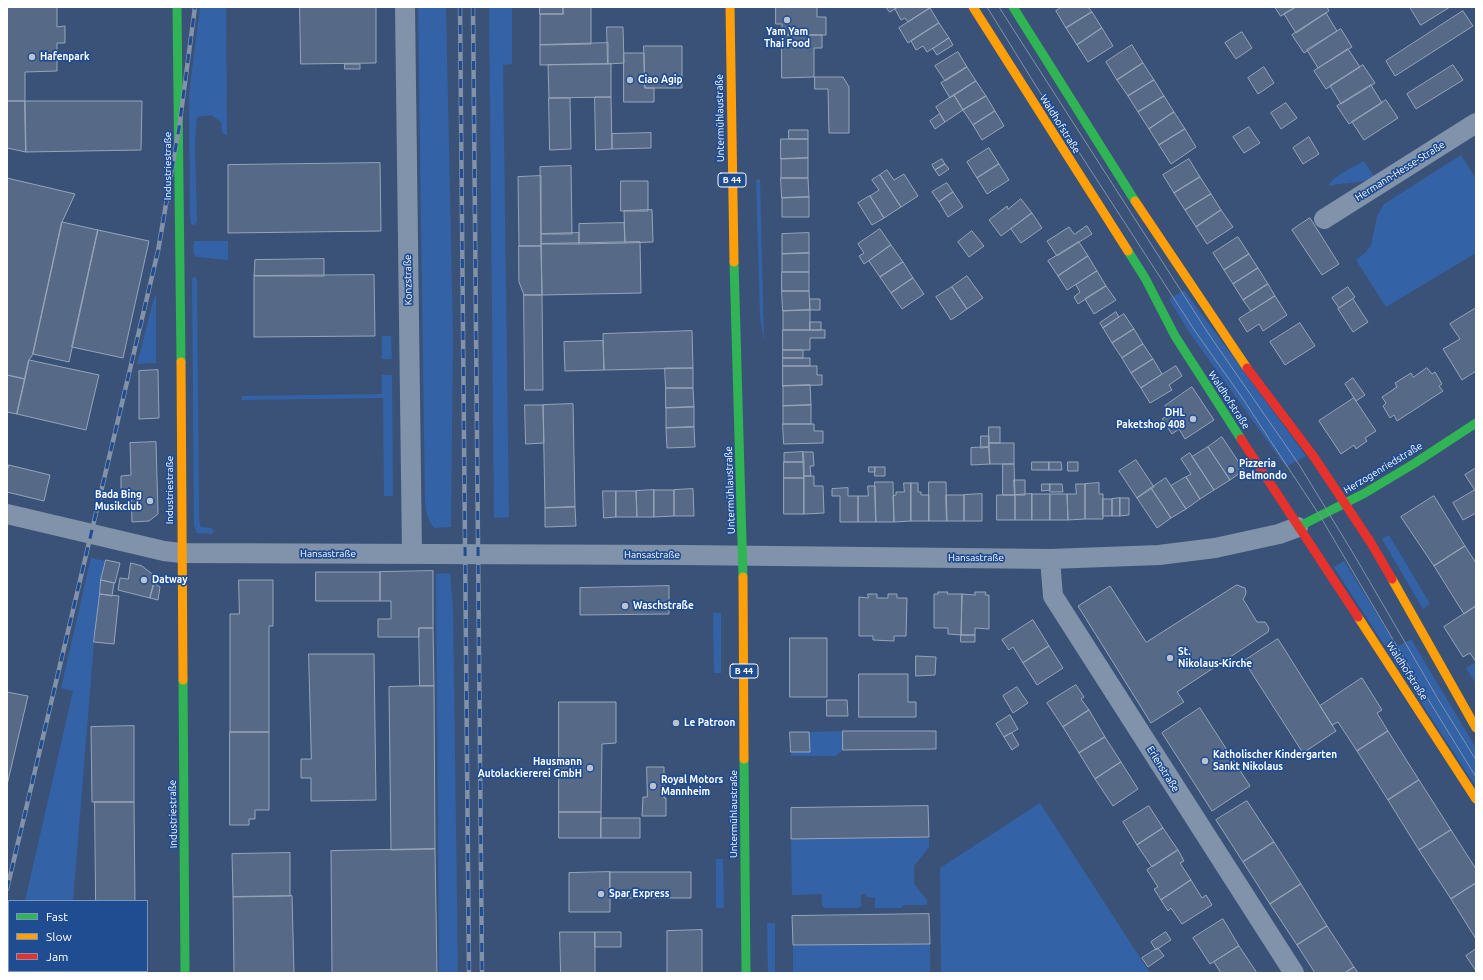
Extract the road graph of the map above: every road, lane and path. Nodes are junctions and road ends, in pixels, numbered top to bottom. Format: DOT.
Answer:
graph roads {
  1 [pos="177,7"];
  2 [pos="405,7"];
  3 [pos="730,7"];
  4 [pos="973,7"];
  5 [pos="1013,7"];
  6 [pos="1476,123"];
  7 [pos="1324,219"];
  8 [pos="1476,423"];
  9 [pos="1344,504"];
  10 [pos="7,514"];
  11 [pos="1298,527"];
  12 [pos="181,553"];
  13 [pos="412,554"];
  14 [pos="743,556"];
  15 [pos="1050,559"];
  16 [pos="1476,728"];
  17 [pos="1476,799"];
  18 [pos="185,973"];
  19 [pos="746,973"];
  20 [pos="1294,973"];
  1 -- 12 [label="street, Industriestraße"];
  2 -- 13 [label="street, Konzstraße"];
  3 -- 14 [label="street, Untermühlaustraße / B 44"];
  4 -- 11 [label="street, Waldhofstraße"];
  5 -- 9 [label="street"];
  6 -- 7 [label="street, Hermann-Hesse-Straße"];
  8 -- 9 [label="street, Herzogenriedstraße"];
  9 -- 11 [label="street, Herzogenriedstraße"];
  9 -- 16 [label="street"];
  10 -- 12 [label="street, Hansastraße"];
  11 -- 15 [label="street, Hansastraße"];
  11 -- 17 [label="street, Waldhofstraße"];
  12 -- 13 [label="street, Hansastraße"];
  12 -- 18 [label="street, Industriestraße"];
  13 -- 14 [label="street, Hansastraße"];
  14 -- 15 [label="street, Hansastraße"];
  14 -- 19 [label="street, Untermühlaustraße / B 44"];
  15 -- 20 [label="street, Erlenstraße"];
}
